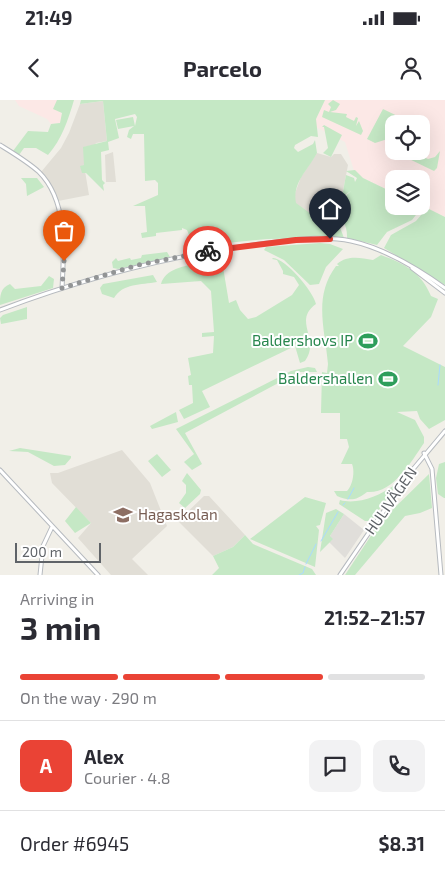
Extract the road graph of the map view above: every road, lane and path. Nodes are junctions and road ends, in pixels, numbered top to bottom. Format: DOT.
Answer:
graph roads {
  1 [pos="0,145"];
  2 [pos="408,265"];
  3 [pos="62,288"];
  4 [pos="445,288"];
  5 [pos="445,293"];
  6 [pos="0,310"];
  7 [pos="445,431"];
  8 [pos="424,454"];
  9 [pos="422,457"];
  10 [pos="431,464"];
  11 [pos="0,470"];
  12 [pos="52,527"];
  13 [pos="40,575"];
  14 [pos="98,575"];
  15 [pos="340,575"];
  16 [pos="441,575"];
  1 -- 3 [label="street"];
  2 -- 3 [label="street"];
  2 -- 4 [label="street"];
  2 -- 5 [label="street"];
  3 -- 6 [label="street"];
  7 -- 8 [label="street, HULIVÄGEN"];
  8 -- 9 [label="street, HULIVÄGEN"];
  8 -- 10 [label="street"];
  9 -- 10 [label="street"];
  9 -- 15 [label="street, HULIVÄGEN"];
  10 -- 16 [label="street"];
  11 -- 12 [label="street"];
  12 -- 13 [label="street"];
  12 -- 14 [label="street"];
}
